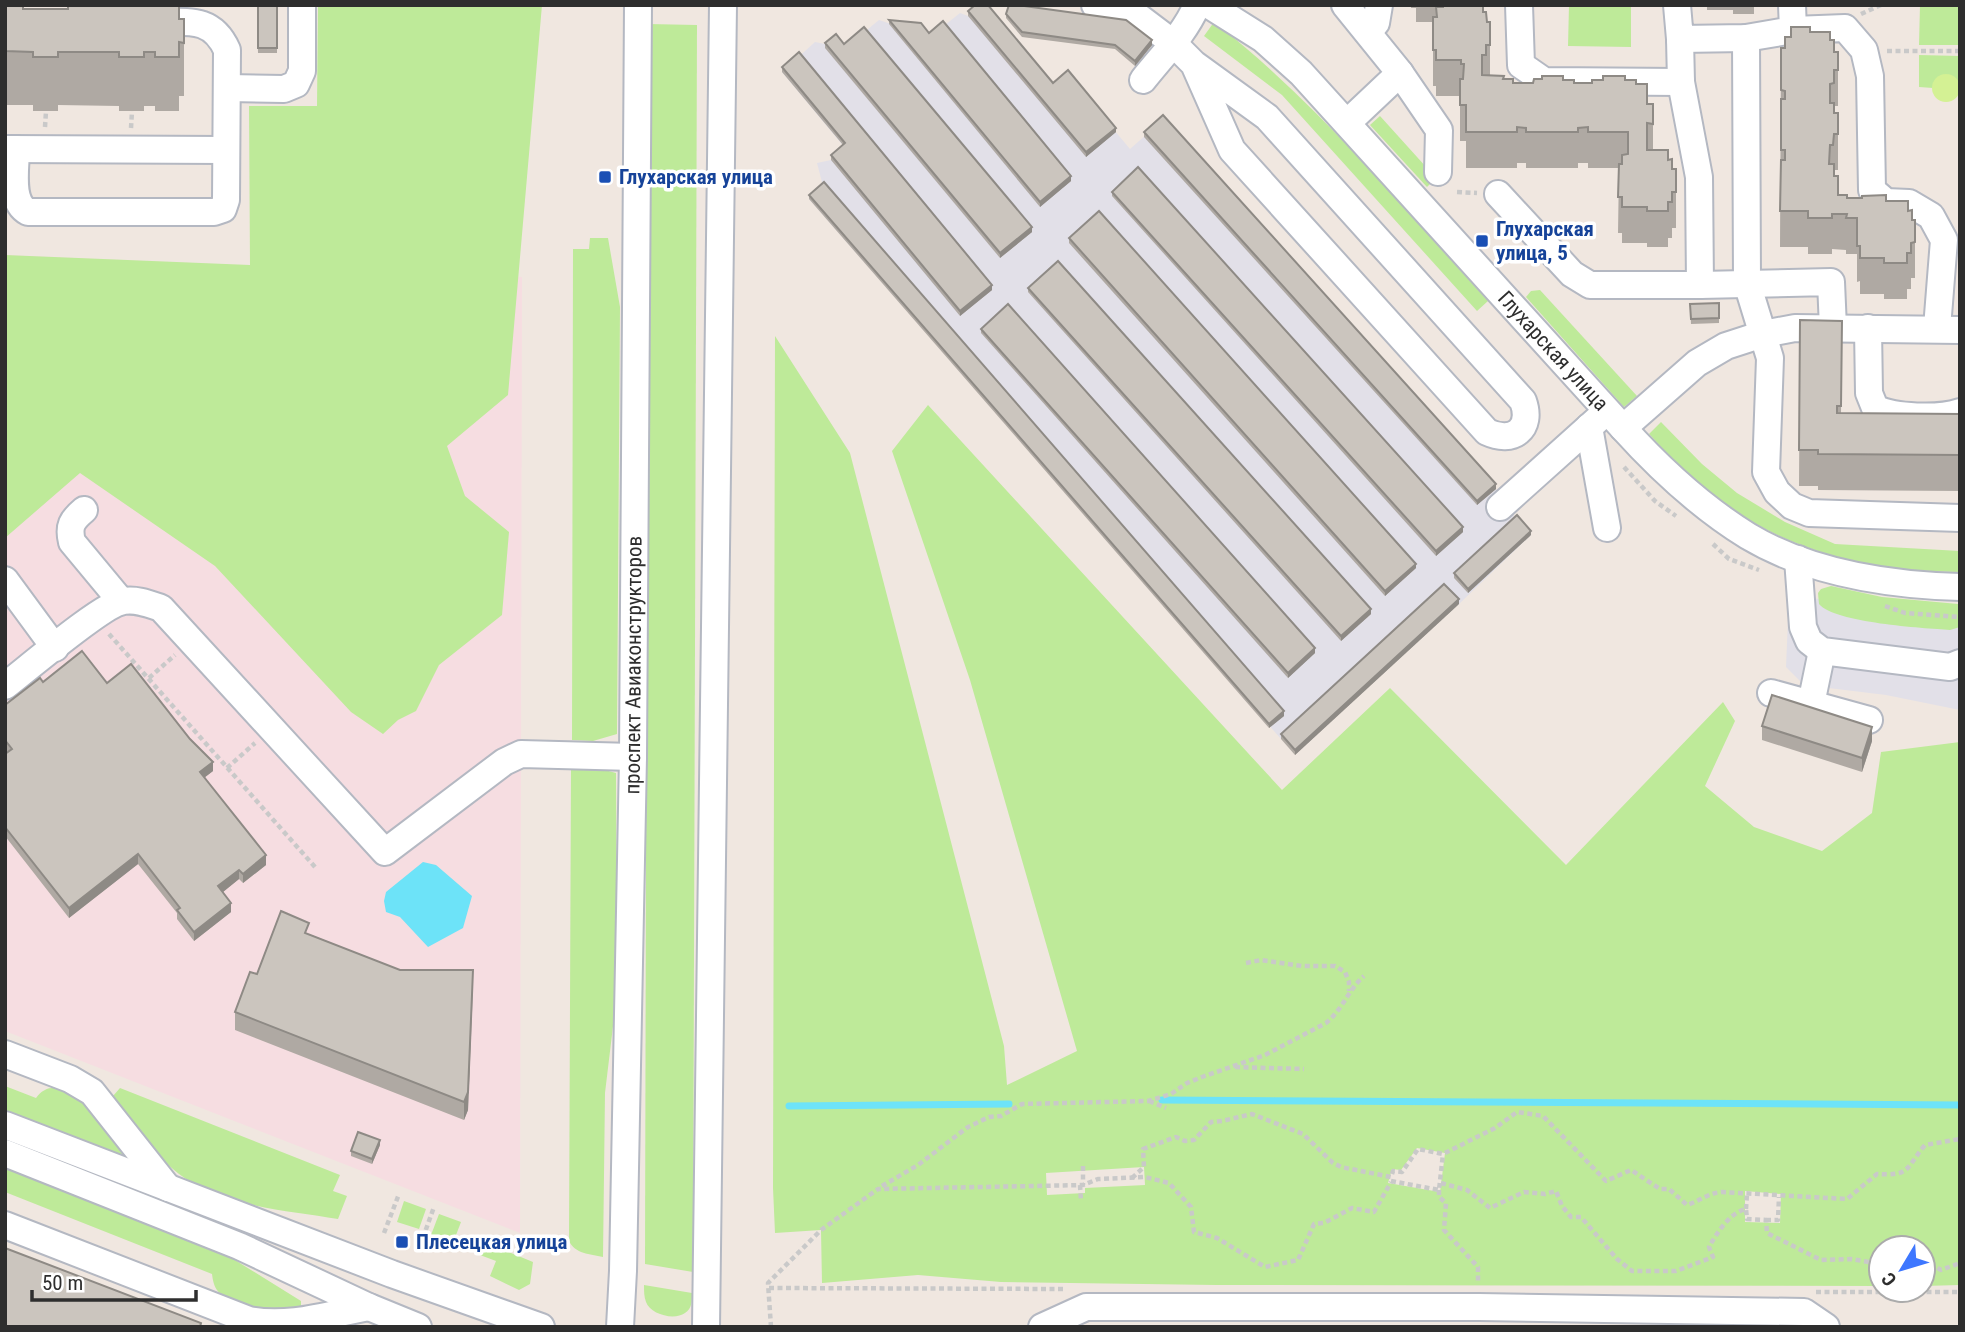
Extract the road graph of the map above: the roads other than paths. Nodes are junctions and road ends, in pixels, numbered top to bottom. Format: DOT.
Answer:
graph roads {
  1 [pos="302,5"];
  2 [pos="638,5"];
  3 [pos="723,5"];
  4 [pos="1095,5"];
  5 [pos="1198,5"];
  6 [pos="1209,5"];
  7 [pos="1345,5"];
  8 [pos="1379,5"];
  9 [pos="1519,5"];
  10 [pos="1677,5"];
  11 [pos="1793,17"];
  12 [pos="130,22"];
  13 [pos="1367,31"];
  14 [pos="1746,38"];
  15 [pos="1680,39"];
  16 [pos="1173,43"];
  17 [pos="1194,64"];
  18 [pos="1401,73"];
  19 [pos="1143,80"];
  20 [pos="1681,82"];
  21 [pos="227,89"];
  22 [pos="1347,123"];
  23 [pos="11,149"];
  24 [pos="226,150"];
  25 [pos="1438,172"];
  26 [pos="1498,194"];
  27 [pos="1747,283"];
  28 [pos="1700,285"];
  29 [pos="1833,328"];
  30 [pos="1868,328"];
  31 [pos="1948,329"];
  32 [pos="1763,334"];
  33 [pos="1960,412"];
  34 [pos="1606,422"];
  35 [pos="1500,506"];
  36 [pos="84,510"];
  37 [pos="1960,518"];
  38 [pos="1607,528"];
  39 [pos="1798,559"];
  40 [pos="5,580"];
  41 [pos="1960,587"];
  42 [pos="121,601"];
  43 [pos="55,648"];
  44 [pos="1822,651"];
  45 [pos="1960,663"];
  46 [pos="5,687"];
  47 [pos="1771,694"];
  48 [pos="1811,705"];
  49 [pos="1869,720"];
  50 [pos="633,757"];
  51 [pos="5,1054"];
  52 [pos="5,1125"];
  53 [pos="5,1153"];
  54 [pos="169,1190"];
  55 [pos="5,1225"];
  56 [pos="369,1307"];
  57 [pos="418,1327"];
  58 [pos="541,1327"];
  59 [pos="620,1327"];
  60 [pos="706,1327"];
  61 [pos="1042,1327"];
  62 [pos="1826,1327"];
  1 -- 21 [label="street"];
  2 -- 50 [label="street, проспект Авиаконструкторов"];
  3 -- 60 [label="street"];
  4 -- 16 [label="street"];
  5 -- 16 [label="street"];
  6 -- 22 [label="street, Глухарская улица"];
  7 -- 13 [label="street"];
  8 -- 13 [label="street"];
  9 -- 20 [label="street"];
  10 -- 15 [label="street"];
  11 -- 14 [label="street"];
  11 -- 31 [label="street"];
  12 -- 21 [label="street"];
  13 -- 18 [label="street"];
  14 -- 15 [label="street"];
  14 -- 27 [label="street"];
  15 -- 20 [label="street"];
  16 -- 17 [label="street"];
  16 -- 19 [label="street"];
  17 -- 17 [label="street"];
  18 -- 22 [label="street"];
  18 -- 25 [label="street"];
  20 -- 28 [label="street"];
  21 -- 24 [label="street"];
  22 -- 34 [label="street, Глухарская улица"];
  23 -- 24 [label="street"];
  23 -- 24 [label="street"];
  26 -- 28 [label="street"];
  27 -- 28 [label="street"];
  27 -- 29 [label="street"];
  27 -- 32 [label="street"];
  29 -- 30 [label="street"];
  29 -- 32 [label="street"];
  30 -- 31 [label="street"];
  30 -- 33 [label="street"];
  32 -- 34 [label="street"];
  32 -- 37 [label="street"];
  34 -- 35 [label="street"];
  34 -- 38 [label="street"];
  34 -- 39 [label="street, Глухарская улица"];
  36 -- 42 [label="street"];
  39 -- 41 [label="street, Глухарская улица"];
  39 -- 44 [label="street"];
  40 -- 43 [label="street"];
  42 -- 43 [label="street"];
  42 -- 50 [label="street"];
  43 -- 46 [label="street"];
  44 -- 45 [label="street"];
  44 -- 48 [label="street"];
  47 -- 48 [label="street"];
  48 -- 49 [label="street"];
  50 -- 59 [label="street, проспект Авиаконструкторов"];
  51 -- 54 [label="street"];
  52 -- 54 [label="street"];
  53 -- 56 [label="street"];
  54 -- 58 [label="street"];
  55 -- 56 [label="street"];
  56 -- 57 [label="street"];
  61 -- 62 [label="street"];
}
